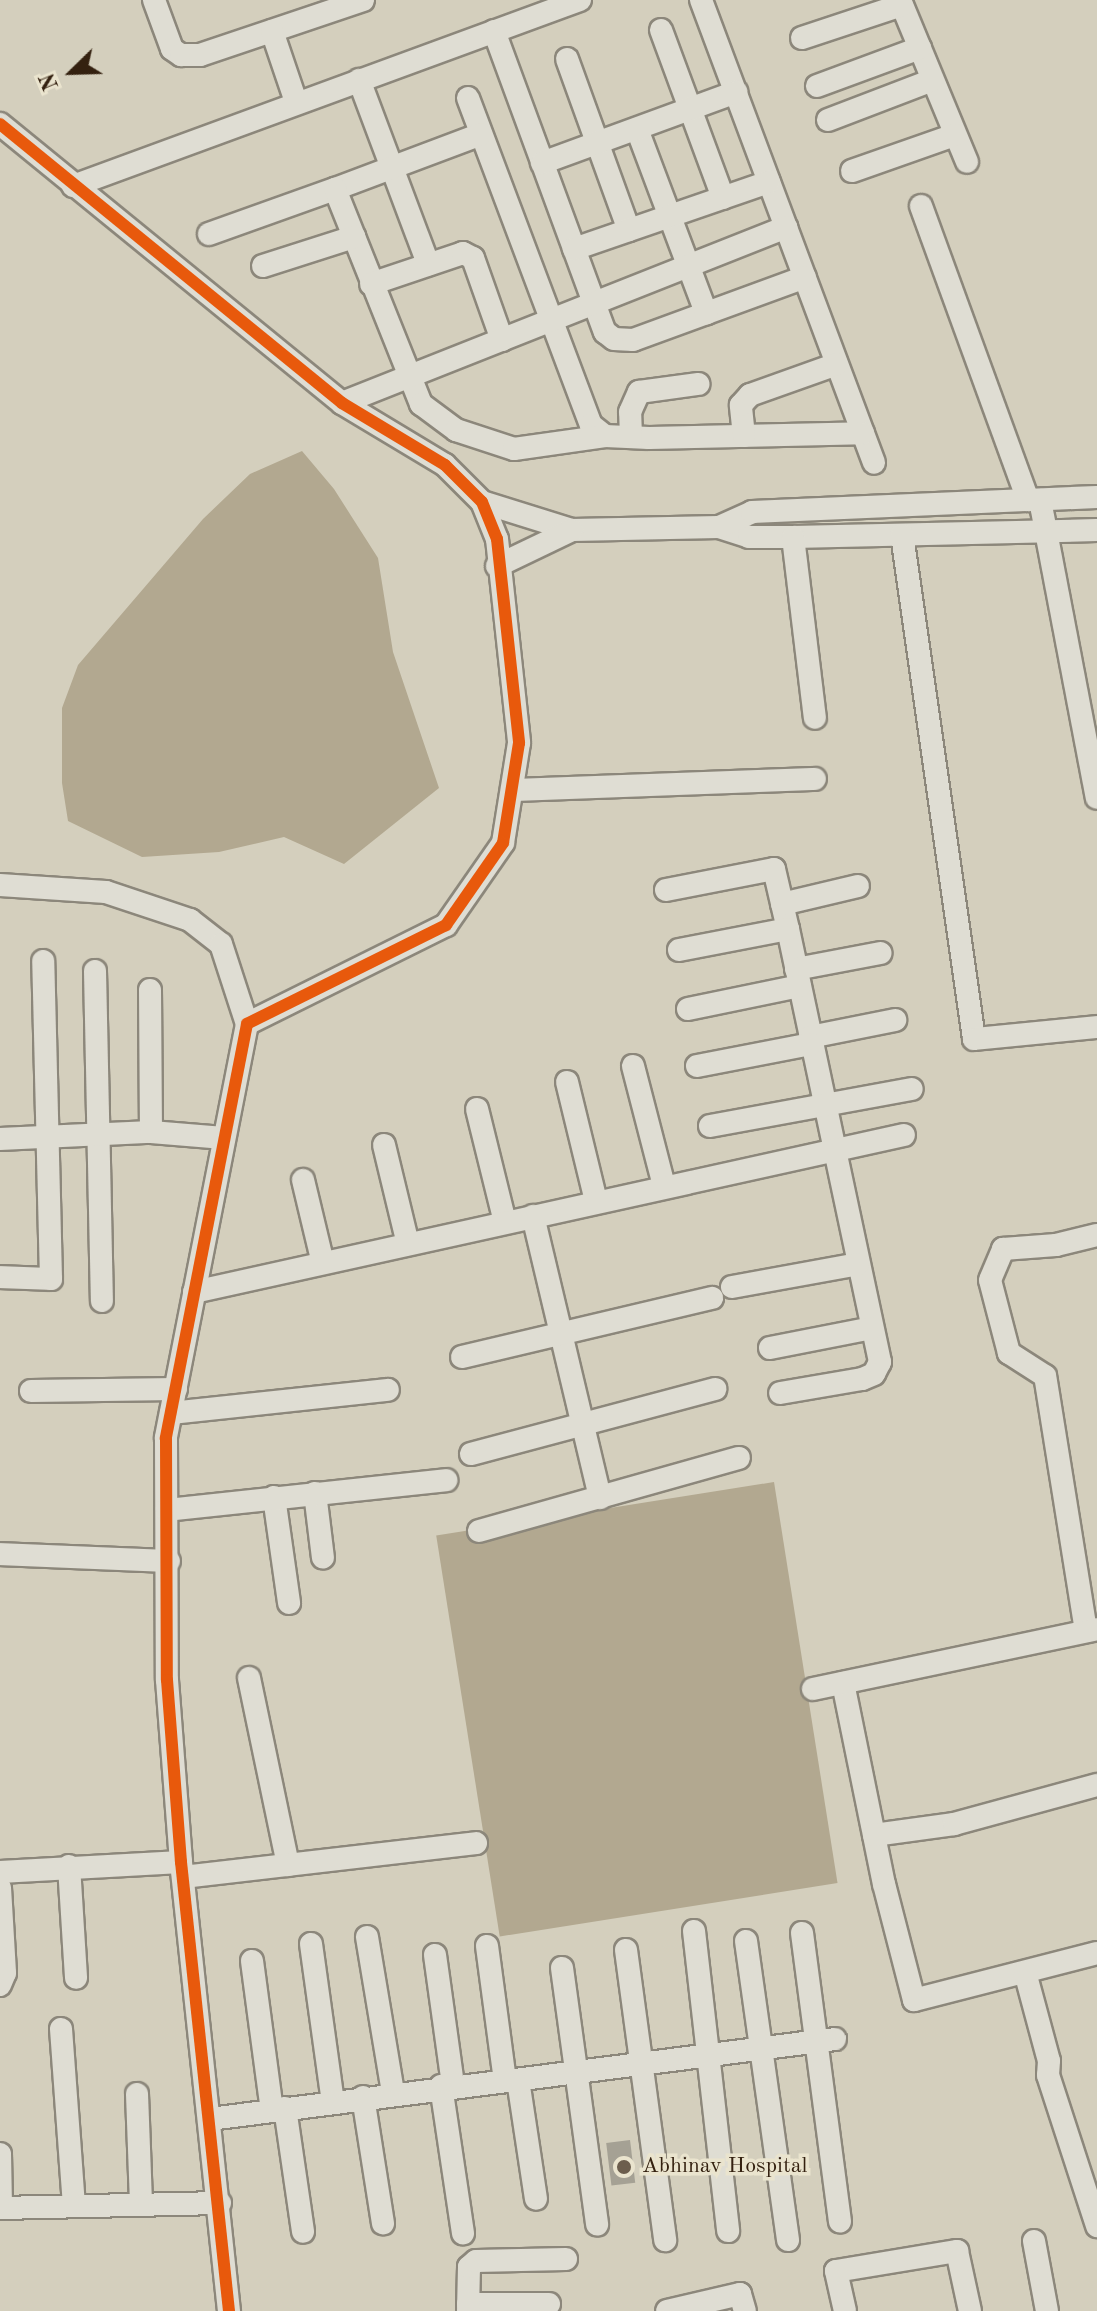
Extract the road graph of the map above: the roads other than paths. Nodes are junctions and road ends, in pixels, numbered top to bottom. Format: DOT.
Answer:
graph roads {
  1 [pos="154,0"];
  2 [pos="363,0"];
  3 [pos="580,0"];
  4 [pos="701,0"];
  5 [pos="901,2"];
  6 [pos="332,5"];
  7 [pos="661,30"];
  8 [pos="272,31"];
  9 [pos="494,31"];
  10 [pos="802,38"];
  11 [pos="920,48"];
  12 [pos="567,59"];
  13 [pos="359,80"];
  14 [pos="933,80"];
  15 [pos="817,86"];
  16 [pos="736,92"];
  17 [pos="468,98"];
  18 [pos="296,102"];
  19 [pos="690,109"];
  20 [pos="828,120"];
  21 [pos="0,124"];
  22 [pos="637,129"];
  23 [pos="481,134"];
  24 [pos="955,135"];
  25 [pos="598,143"];
  26 [pos="967,162"];
  27 [pos="542,163"];
  28 [pos="392,168"];
  29 [pos="852,171"];
  30 [pos="769,182"];
  31 [pos="73,186"];
  32 [pos="335,189"];
  33 [pos="723,198"];
  34 [pos="921,206"];
  35 [pos="669,216"];
  36 [pos="786,227"];
  37 [pos="629,230"];
  38 [pos="209,234"];
  39 [pos="354,237"];
  40 [pos="574,249"];
  41 [pos="428,264"];
  42 [pos="263,266"];
  43 [pos="688,266"];
  44 [pos="805,277"];
  45 [pos="371,284"];
  46 [pos="594,303"];
  47 [pos="706,313"];
  48 [pos="551,320"];
  49 [pos="502,340"];
  50 [pos="837,364"];
  51 [pos="407,378"];
  52 [pos="698,384"];
  53 [pos="342,403"];
  54 [pos="863,433"];
  55 [pos="605,436"];
  56 [pos="744,436"];
  57 [pos="631,437"];
  58 [pos="874,463"];
  59 [pos="1097,497"];
  60 [pos="1034,500"];
  61 [pos="482,502"];
  62 [pos="719,527"];
  63 [pos="572,530"];
  64 [pos="1097,530"];
  65 [pos="1046,533"];
  66 [pos="902,535"];
  67 [pos="793,537"];
  68 [pos="497,566"];
  69 [pos="815,718"];
  70 [pos="815,779"];
  71 [pos="512,790"];
  72 [pos="1097,798"];
  73 [pos="0,885"];
  74 [pos="858,886"];
  75 [pos="666,890"];
  76 [pos="782,904"];
  77 [pos="788,929"];
  78 [pos="679,950"];
  79 [pos="881,953"];
  80 [pos="43,961"];
  81 [pos="95,971"];
  82 [pos="798,978"];
  83 [pos="150,990"];
  84 [pos="688,1009"];
  85 [pos="895,1020"];
  86 [pos="247,1024"];
  87 [pos="1097,1027"];
  88 [pos="810,1041"];
  89 [pos="633,1066"];
  90 [pos="697,1066"];
  91 [pos="567,1082"];
  92 [pos="912,1089"];
  93 [pos="823,1105"];
  94 [pos="477,1109"];
  95 [pos="710,1126"];
  96 [pos="151,1132"];
  97 [pos="95,1133"];
  98 [pos="904,1135"];
  99 [pos="48,1138"];
  100 [pos="224,1138"];
  101 [pos="0,1139"];
  102 [pos="384,1145"];
  103 [pos="832,1148"];
  104 [pos="303,1180"];
  105 [pos="664,1186"];
  106 [pos="596,1201"];
  107 [pos="533,1216"];
  108 [pos="505,1222"];
  109 [pos="1097,1235"];
  110 [pos="408,1244"];
  111 [pos="323,1263"];
  112 [pos="858,1264"];
  113 [pos="0,1277"];
  114 [pos="732,1287"];
  115 [pos="194,1292"];
  116 [pos="712,1298"];
  117 [pos="102,1301"];
  118 [pos="872,1328"];
  119 [pos="561,1334"];
  120 [pos="770,1348"];
  121 [pos="462,1357"];
  122 [pos="176,1389"];
  123 [pos="716,1389"];
  124 [pos="388,1390"];
  125 [pos="31,1391"];
  126 [pos="780,1393"];
  127 [pos="171,1413"];
  128 [pos="583,1427"];
  129 [pos="471,1454"];
  130 [pos="739,1458"];
  131 [pos="446,1480"];
  132 [pos="315,1493"];
  133 [pos="274,1497"];
  134 [pos="600,1498"];
  135 [pos="167,1510"];
  136 [pos="479,1531"];
  137 [pos="0,1554"];
  138 [pos="323,1558"];
  139 [pos="169,1561"];
  140 [pos="289,1603"];
  141 [pos="1091,1630"];
  142 [pos="249,1678"];
  143 [pos="843,1683"];
  144 [pos="813,1689"];
  145 [pos="1097,1785"];
  146 [pos="874,1835"];
  147 [pos="476,1843"];
  148 [pos="288,1865"];
  149 [pos="69,1866"];
  150 [pos="182,1870"];
  151 [pos="0,1872"];
  152 [pos="0,1888"];
  153 [pos="694,1931"];
  154 [pos="802,1933"];
  155 [pos="367,1937"];
  156 [pos="746,1941"];
  157 [pos="311,1944"];
  158 [pos="487,1946"];
  159 [pos="626,1950"];
  160 [pos="1097,1953"];
  161 [pos="435,1955"];
  162 [pos="252,1961"];
  163 [pos="562,1968"];
  164 [pos="1025,1972"];
  165 [pos="76,1978"];
  166 [pos="0,1985"];
  167 [pos="61,2029"];
  168 [pos="826,2040"];
  169 [pos="762,2047"];
  170 [pos="708,2054"];
  171 [pos="640,2063"];
  172 [pos="574,2073"];
  173 [pos="512,2080"];
  174 [pos="447,2086"];
  175 [pos="393,2093"];
  176 [pos="137,2094"];
  177 [pos="363,2097"];
  178 [pos="333,2102"];
  179 [pos="279,2109"];
  180 [pos="210,2119"];
  181 [pos="0,2154"];
  182 [pos="536,2199"];
  183 [pos="220,2203"];
  184 [pos="141,2205"];
  185 [pos="74,2206"];
  186 [pos="1,2208"];
  187 [pos="840,2222"];
  188 [pos="383,2223"];
  189 [pos="1097,2224"];
  190 [pos="597,2225"];
  191 [pos="728,2231"];
  192 [pos="303,2232"];
  193 [pos="463,2233"];
  194 [pos="665,2240"];
  195 [pos="788,2240"];
  196 [pos="1034,2241"];
  197 [pos="566,2259"];
  198 [pos="549,2304"];
  199 [pos="468,2308"];
  200 [pos="229,2311"];
  201 [pos="667,2311"];
  202 [pos="745,2311"];
  203 [pos="845,2311"];
  204 [pos="970,2311"];
  205 [pos="1047,2311"];
  1 -- 8 [label="street"];
  2 -- 6 [label="street"];
  3 -- 9 [label="street"];
  4 -- 16 [label="street"];
  5 -- 10 [label="street"];
  5 -- 11 [label="street"];
  6 -- 8 [label="street"];
  7 -- 19 [label="street"];
  8 -- 18 [label="street"];
  9 -- 13 [label="street"];
  9 -- 27 [label="street"];
  11 -- 14 [label="street"];
  11 -- 15 [label="street"];
  12 -- 25 [label="street"];
  13 -- 18 [label="street"];
  13 -- 28 [label="street"];
  14 -- 20 [label="street"];
  14 -- 24 [label="street"];
  16 -- 19 [label="street"];
  16 -- 30 [label="street"];
  17 -- 23 [label="street"];
  18 -- 31 [label="street"];
  19 -- 22 [label="street"];
  19 -- 33 [label="street"];
  21 -- 31 [label="street"];
  22 -- 25 [label="street"];
  22 -- 35 [label="street"];
  23 -- 28 [label="street"];
  23 -- 48 [label="street"];
  24 -- 26 [label="street"];
  24 -- 29 [label="street"];
  25 -- 27 [label="street"];
  25 -- 37 [label="street"];
  27 -- 40 [label="street"];
  28 -- 32 [label="street"];
  28 -- 41 [label="street"];
  30 -- 33 [label="street"];
  30 -- 36 [label="street"];
  31 -- 53 [label="street"];
  32 -- 38 [label="street"];
  32 -- 39 [label="street"];
  33 -- 35 [label="street"];
  34 -- 60 [label="street"];
  35 -- 37 [label="street"];
  35 -- 43 [label="street"];
  36 -- 43 [label="street"];
  36 -- 44 [label="street"];
  37 -- 40 [label="street"];
  39 -- 42 [label="street"];
  39 -- 45 [label="street"];
  40 -- 46 [label="street"];
  41 -- 45 [label="street"];
  41 -- 49 [label="street"];
  43 -- 46 [label="street"];
  43 -- 47 [label="street"];
  44 -- 47 [label="street"];
  44 -- 50 [label="street"];
  45 -- 51 [label="street"];
  46 -- 47 [label="street"];
  46 -- 48 [label="street"];
  48 -- 49 [label="street"];
  48 -- 55 [label="street"];
  49 -- 51 [label="street"];
  50 -- 54 [label="street"];
  50 -- 56 [label="street"];
  51 -- 53 [label="street"];
  51 -- 55 [label="street"];
  52 -- 57 [label="street"];
  53 -- 61 [label="street"];
  54 -- 56 [label="street"];
  54 -- 58 [label="street"];
  55 -- 57 [label="street"];
  56 -- 57 [label="street"];
  59 -- 60 [label="street"];
  60 -- 62 [label="street"];
  60 -- 65 [label="street"];
  61 -- 63 [label="street"];
  61 -- 68 [label="street"];
  62 -- 63 [label="street"];
  62 -- 67 [label="street"];
  63 -- 68 [label="street"];
  64 -- 65 [label="street"];
  65 -- 66 [label="street"];
  65 -- 72 [label="street"];
  66 -- 67 [label="street"];
  66 -- 87 [label="street"];
  67 -- 69 [label="street"];
  68 -- 71 [label="street"];
  70 -- 71 [label="street"];
  71 -- 86 [label="street"];
  73 -- 86 [label="street"];
  74 -- 76 [label="street"];
  75 -- 76 [label="street"];
  76 -- 77 [label="street"];
  77 -- 78 [label="street"];
  77 -- 82 [label="street"];
  79 -- 82 [label="street"];
  80 -- 99 [label="street"];
  81 -- 97 [label="street"];
  82 -- 84 [label="street"];
  82 -- 88 [label="street"];
  83 -- 96 [label="street"];
  85 -- 88 [label="street"];
  86 -- 100 [label="street"];
  88 -- 90 [label="street"];
  88 -- 93 [label="street"];
  89 -- 105 [label="street"];
  91 -- 106 [label="street"];
  92 -- 93 [label="street"];
  93 -- 95 [label="street"];
  93 -- 103 [label="street"];
  94 -- 108 [label="street"];
  96 -- 97 [label="street"];
  96 -- 100 [label="street"];
  97 -- 99 [label="street"];
  97 -- 117 [label="street"];
  98 -- 103 [label="street"];
  99 -- 101 [label="street"];
  99 -- 113 [label="street"];
  100 -- 115 [label="street"];
  102 -- 110 [label="street"];
  103 -- 105 [label="street"];
  103 -- 112 [label="street"];
  104 -- 111 [label="street"];
  105 -- 106 [label="street"];
  106 -- 107 [label="street"];
  107 -- 108 [label="street"];
  107 -- 119 [label="street"];
  108 -- 110 [label="street"];
  109 -- 141 [label="street"];
  110 -- 111 [label="street"];
  111 -- 115 [label="street"];
  112 -- 114 [label="street"];
  112 -- 118 [label="street"];
  115 -- 122 [label="street"];
  116 -- 119 [label="street"];
  118 -- 120 [label="street"];
  118 -- 126 [label="street"];
  119 -- 121 [label="street"];
  119 -- 128 [label="street"];
  122 -- 125 [label="street"];
  122 -- 127 [label="street"];
  123 -- 128 [label="street"];
  124 -- 127 [label="street"];
  127 -- 135 [label="street"];
  128 -- 129 [label="street"];
  128 -- 134 [label="street"];
  130 -- 134 [label="street"];
  131 -- 132 [label="street"];
  132 -- 133 [label="street"];
  132 -- 138 [label="street"];
  133 -- 135 [label="street"];
  133 -- 140 [label="street"];
  134 -- 136 [label="street"];
  135 -- 139 [label="street"];
  137 -- 139 [label="street"];
  139 -- 150 [label="street"];
  141 -- 143 [label="street"];
  142 -- 148 [label="street"];
  143 -- 144 [label="street"];
  143 -- 146 [label="street"];
  145 -- 146 [label="street"];
  146 -- 164 [label="street"];
  147 -- 148 [label="street"];
  148 -- 150 [label="street"];
  149 -- 150 [label="street"];
  149 -- 151 [label="street"];
  149 -- 165 [label="street"];
  150 -- 180 [label="street"];
  152 -- 166 [label="street"];
  153 -- 170 [label="street"];
  154 -- 168 [label="street"];
  155 -- 175 [label="street"];
  156 -- 169 [label="street"];
  157 -- 178 [label="street"];
  158 -- 173 [label="street"];
  159 -- 171 [label="street"];
  160 -- 164 [label="street"];
  161 -- 174 [label="street"];
  162 -- 179 [label="street"];
  163 -- 172 [label="street"];
  164 -- 189 [label="street"];
  167 -- 185 [label="street"];
  168 -- 169 [label="street"];
  168 -- 187 [label="street"];
  169 -- 170 [label="street"];
  169 -- 195 [label="street"];
  170 -- 171 [label="street"];
  170 -- 191 [label="street"];
  171 -- 172 [label="street"];
  171 -- 194 [label="street"];
  172 -- 173 [label="street"];
  172 -- 190 [label="street"];
  173 -- 174 [label="street"];
  173 -- 182 [label="street"];
  174 -- 175 [label="street"];
  174 -- 193 [label="street"];
  175 -- 177 [label="street"];
  176 -- 184 [label="street"];
  177 -- 178 [label="street"];
  177 -- 188 [label="street"];
  178 -- 179 [label="street"];
  179 -- 180 [label="street"];
  179 -- 192 [label="street"];
  180 -- 183 [label="street"];
  181 -- 186 [label="street"];
  183 -- 184 [label="street"];
  183 -- 200 [label="street"];
  184 -- 185 [label="street"];
  185 -- 186 [label="street"];
  196 -- 205 [label="street"];
  197 -- 199 [label="street"];
  198 -- 199 [label="street"];
  201 -- 202 [label="street"];
  203 -- 204 [label="street"];
}
